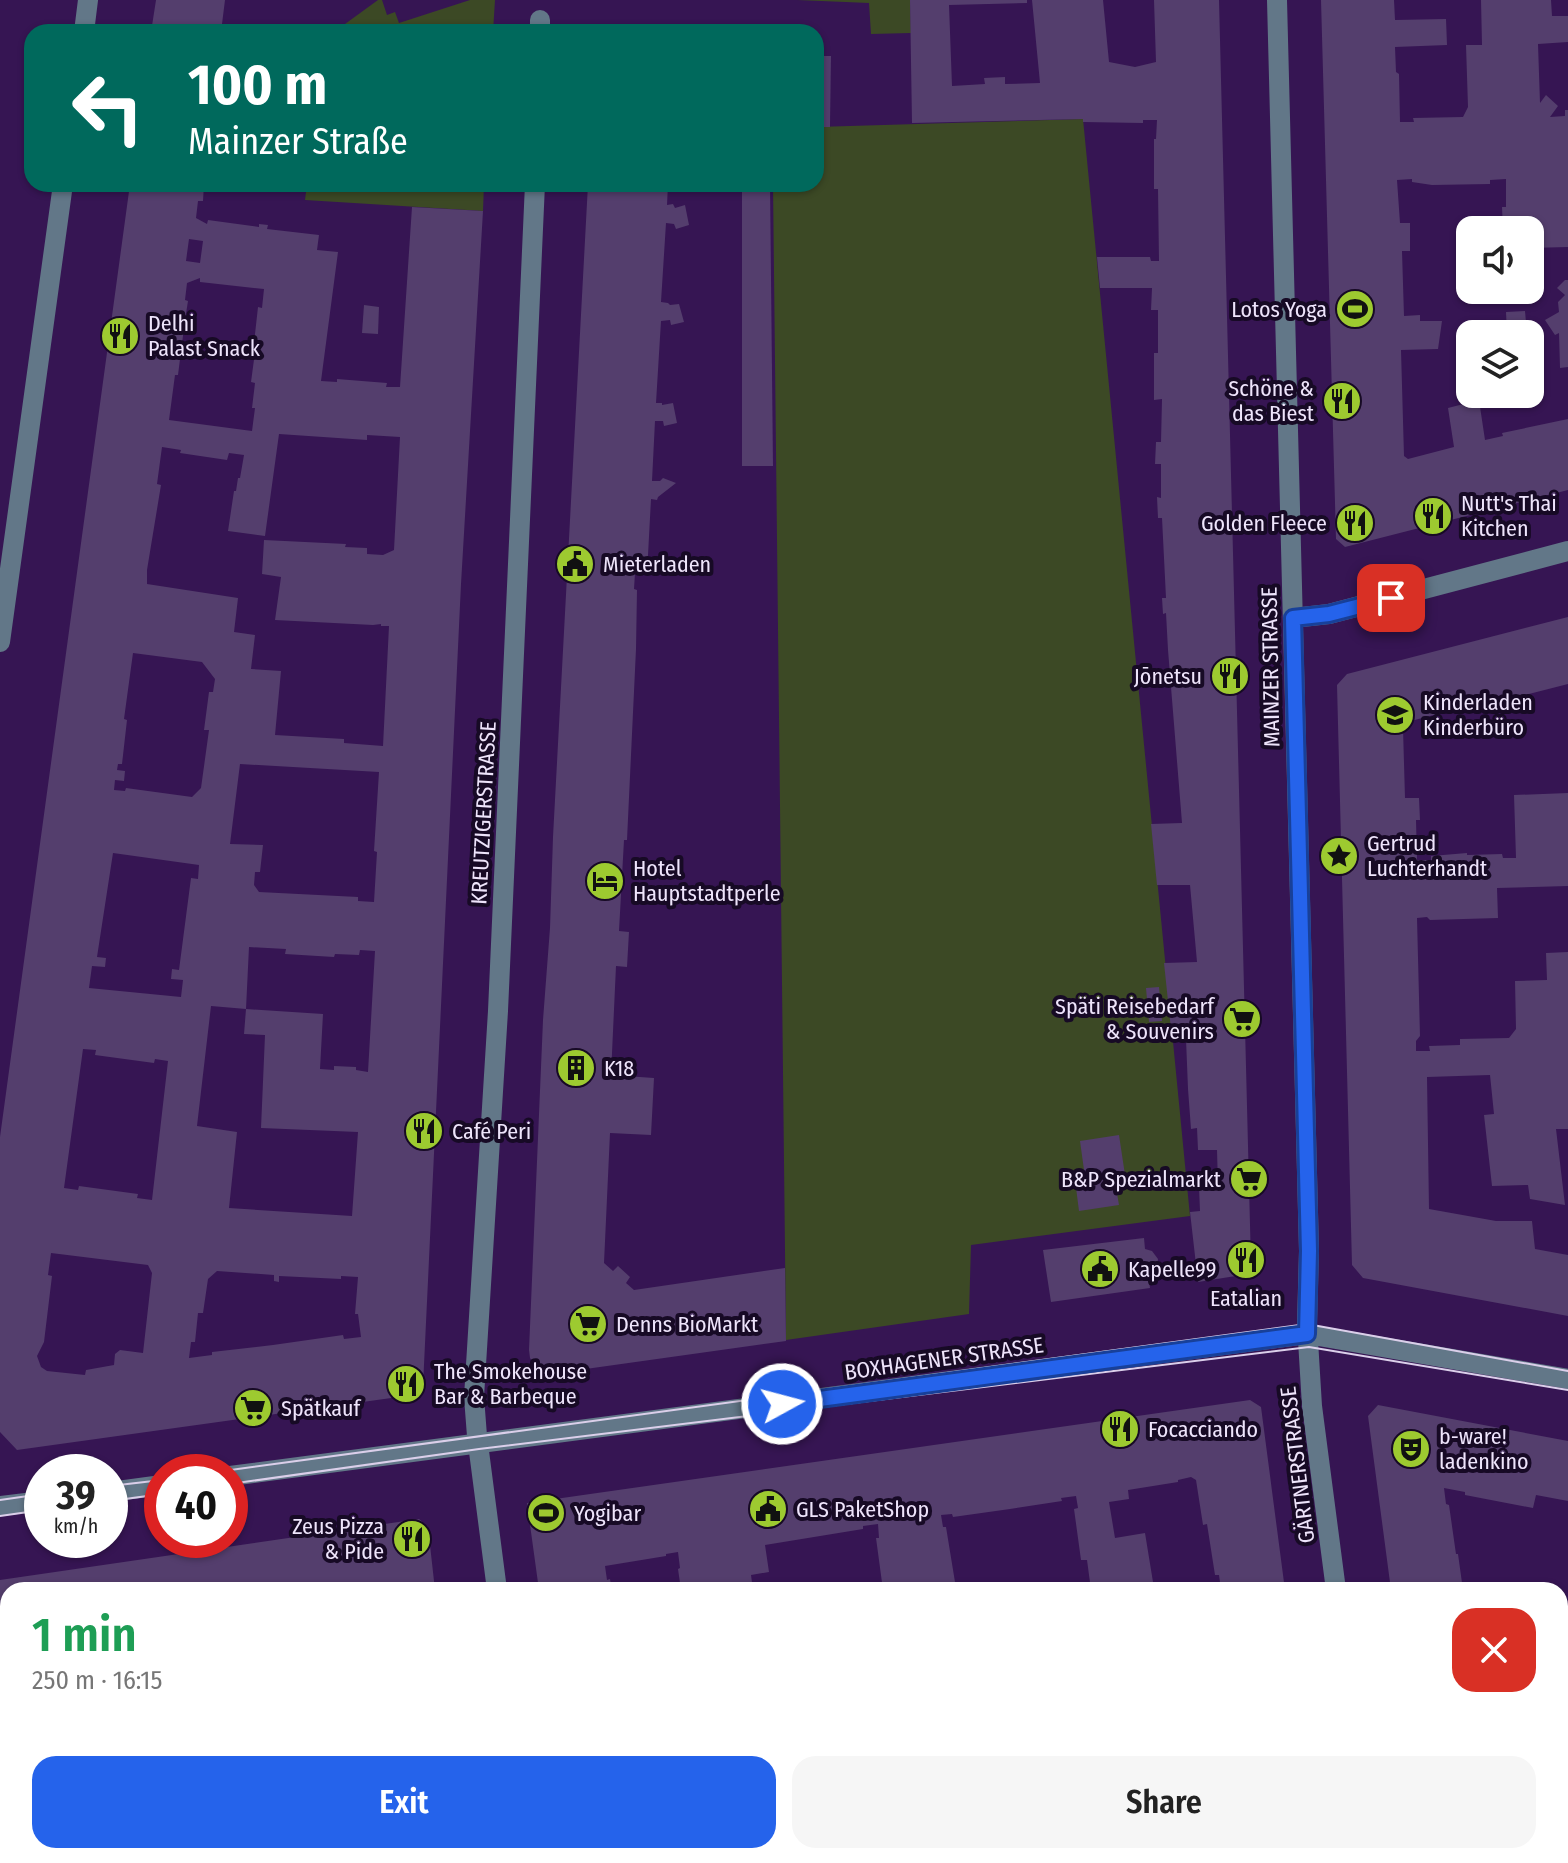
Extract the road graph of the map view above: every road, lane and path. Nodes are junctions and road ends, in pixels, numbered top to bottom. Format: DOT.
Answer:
graph roads {
  1 [pos="88,0"];
  2 [pos="1277,0"];
  3 [pos="85,24"];
  4 [pos="62,192"];
  5 [pos="535,192"];
  6 [pos="1568,551"];
  7 [pos="1293,618"];
  8 [pos="0,642"];
  9 [pos="1307,1334"];
  10 [pos="1568,1379"];
  11 [pos="478,1444"];
  12 [pos="248,1474"];
  13 [pos="24,1503"];
  14 [pos="0,1506"];
  15 [pos="496,1582"];
  16 [pos="1335,1582"];
  1 -- 3 [label="street"];
  2 -- 7 [label="street, MAINZER STRASSE"];
  4 -- 8 [label="street"];
  5 -- 11 [label="street, KREUTZIGERSTRASSE"];
  6 -- 7 [label="street"];
  7 -- 9 [label="street, MAINZER STRASSE"];
  9 -- 10 [label="street, BOXHAGENER STRASSE"];
  9 -- 11 [label="street, BOXHAGENER STRASSE"];
  9 -- 16 [label="street, GÄRTNERSTRASSE"];
  11 -- 12 [label="street, BOXHAGENER STRASSE"];
  11 -- 15 [label="street, KREUTZIGERSTRASSE"];
  13 -- 14 [label="street"];
}
